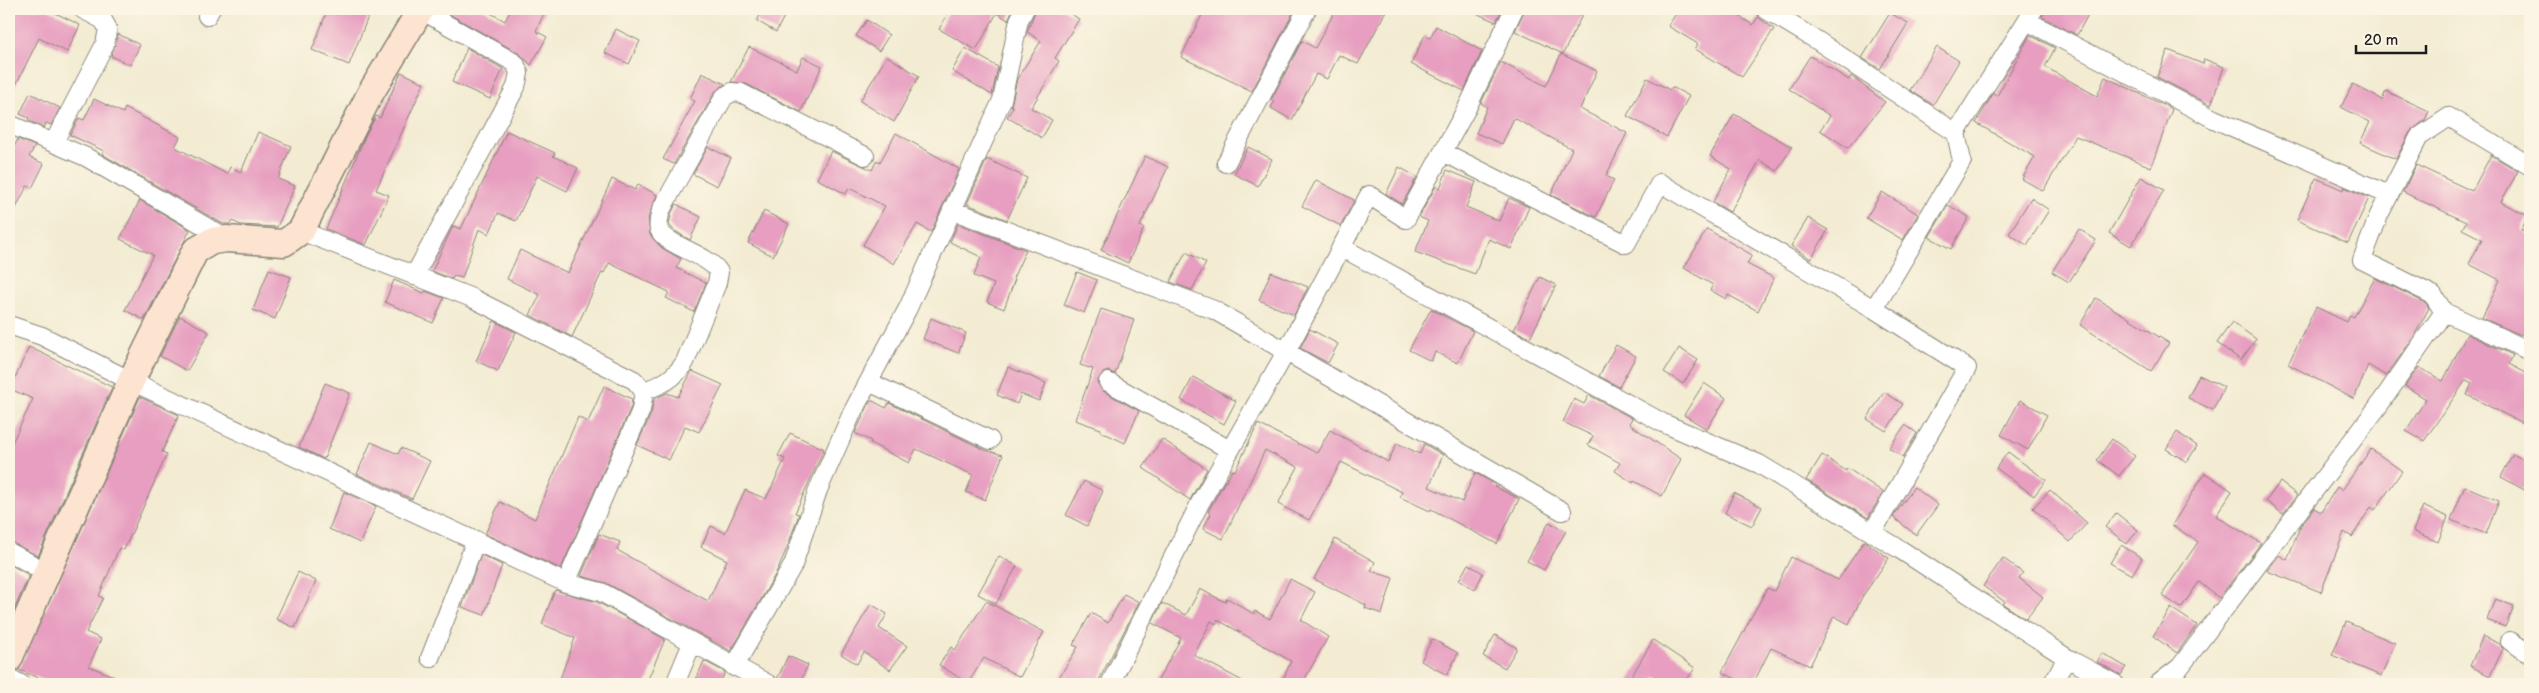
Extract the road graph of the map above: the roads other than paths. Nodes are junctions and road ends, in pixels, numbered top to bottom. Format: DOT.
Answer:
graph roads {
  1 [pos="82,9"];
  2 [pos="421,9"];
  3 [pos="1025,9"];
  4 [pos="1307,9"];
  5 [pos="1514,9"];
  6 [pos="1765,9"];
  7 [pos="2030,15"];
  8 [pos="9,124"];
  9 [pos="1956,133"];
  10 [pos="54,142"];
  11 [pos="1443,152"];
  12 [pos="864,156"];
  13 [pos="1226,163"];
  14 [pos="2530,166"];
  15 [pos="2389,195"];
  16 [pos="952,210"];
  17 [pos="300,231"];
  18 [pos="227,239"];
  19 [pos="1341,247"];
  20 [pos="414,276"];
  21 [pos="1874,309"];
  22 [pos="2444,312"];
  23 [pos="9,325"];
  24 [pos="2529,346"];
  25 [pos="1286,352"];
  26 [pos="131,381"];
  27 [pos="869,382"];
  28 [pos="1108,382"];
  29 [pos="644,391"];
  30 [pos="990,440"];
  31 [pos="1230,450"];
  32 [pos="1562,511"];
  33 [pos="1872,532"];
  34 [pos="476,540"];
  35 [pos="9,552"];
  36 [pos="48,573"];
  37 [pos="566,583"];
  38 [pos="2510,641"];
  39 [pos="692,643"];
  40 [pos="2530,654"];
  41 [pos="430,658"];
  42 [pos="2067,658"];
  43 [pos="9,659"];
  44 [pos="734,667"];
  45 [pos="9,678"];
  46 [pos="21,684"];
  47 [pos="675,684"];
  48 [pos="768,684"];
  49 [pos="1110,684"];
  50 [pos="2052,684"];
  51 [pos="2115,684"];
  52 [pos="2158,684"];
  1 -- 10 [label="street"];
  2 -- 17 [label="street"];
  2 -- 20 [label="street"];
  3 -- 16 [label="street"];
  4 -- 13 [label="street"];
  5 -- 11 [label="street"];
  6 -- 9 [label="street"];
  7 -- 9 [label="street"];
  7 -- 15 [label="street"];
  8 -- 10 [label="street"];
  9 -- 21 [label="street"];
  10 -- 18 [label="street"];
  11 -- 19 [label="street"];
  11 -- 21 [label="street"];
  12 -- 29 [label="street"];
  14 -- 15 [label="street"];
  15 -- 22 [label="street"];
  16 -- 25 [label="street"];
  16 -- 27 [label="street"];
  17 -- 18 [label="street"];
  17 -- 20 [label="street"];
  18 -- 26 [label="street"];
  19 -- 25 [label="street"];
  19 -- 33 [label="street"];
  20 -- 29 [label="street"];
  21 -- 33 [label="street"];
  22 -- 24 [label="street"];
  22 -- 52 [label="street"];
  23 -- 26 [label="street"];
  25 -- 31 [label="street"];
  25 -- 32 [label="street"];
  26 -- 34 [label="street"];
  26 -- 36 [label="street"];
  27 -- 30 [label="street"];
  27 -- 44 [label="street"];
  28 -- 31 [label="street"];
  29 -- 37 [label="street"];
  31 -- 49 [label="street"];
  33 -- 42 [label="street"];
  34 -- 37 [label="street"];
  34 -- 41 [label="street"];
  35 -- 36 [label="street"];
  36 -- 43 [label="street"];
  37 -- 39 [label="street"];
  38 -- 40 [label="street"];
  39 -- 44 [label="street"];
  39 -- 47 [label="street"];
  42 -- 50 [label="street"];
  42 -- 51 [label="street"];
  44 -- 48 [label="street"];
  45 -- 46 [label="street"];
}
